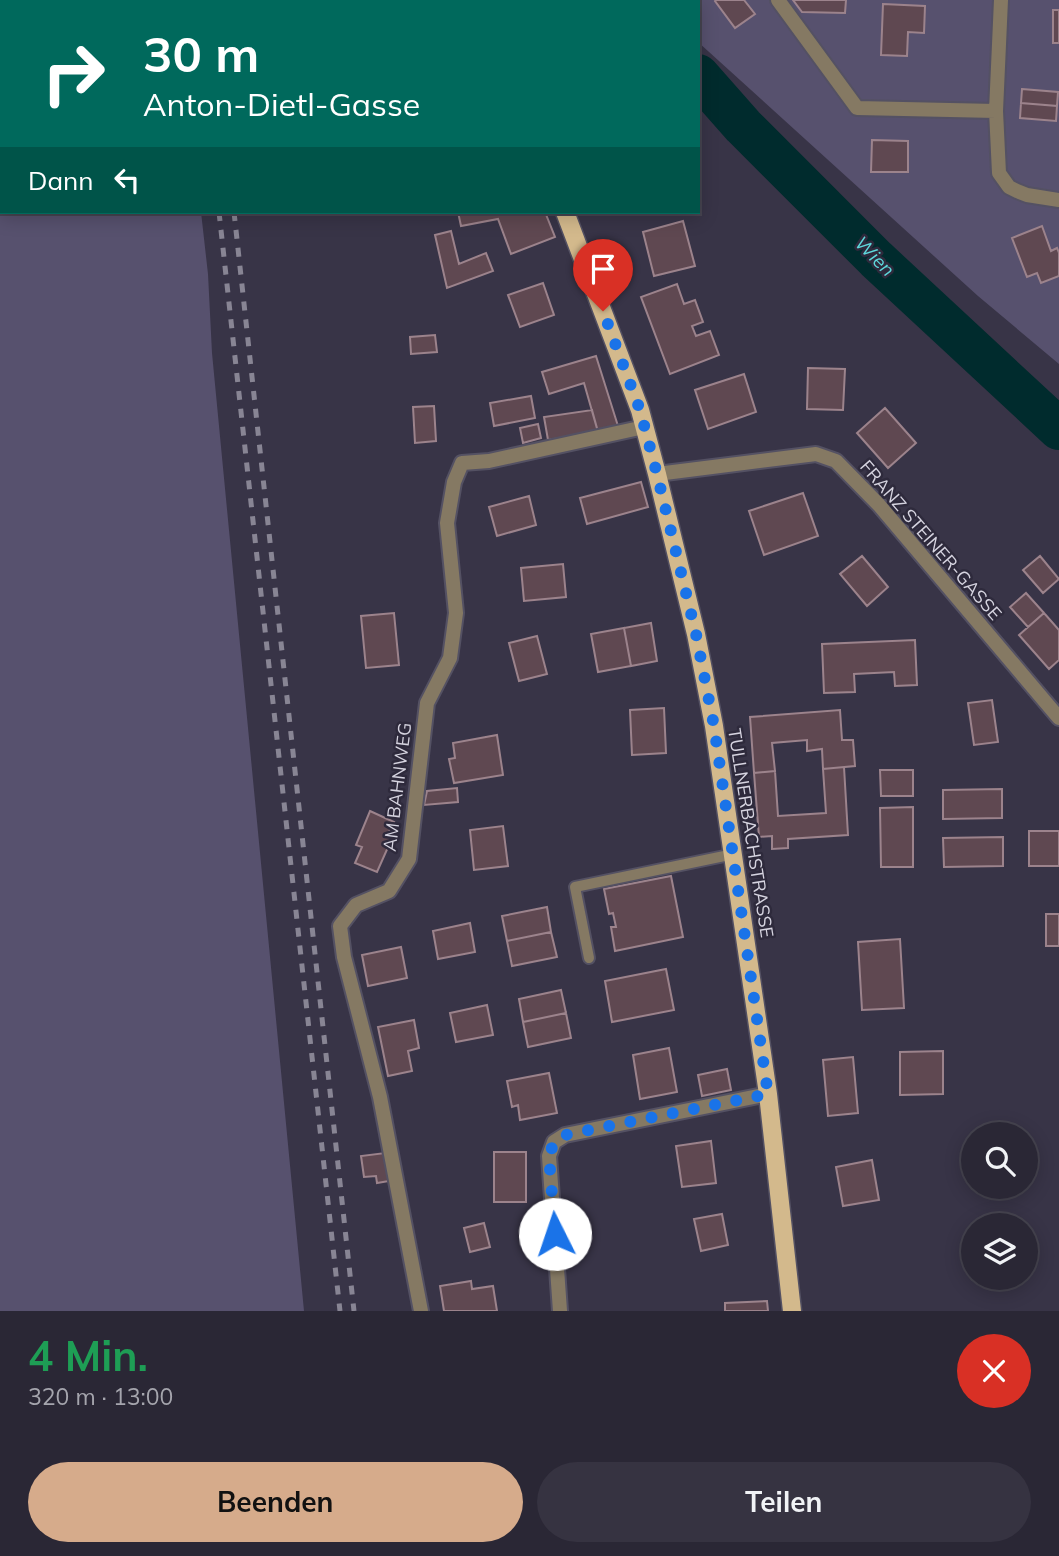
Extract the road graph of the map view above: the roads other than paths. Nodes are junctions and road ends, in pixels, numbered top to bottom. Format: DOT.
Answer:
graph roads {
  1 [pos="778,0"];
  2 [pos="1001,0"];
  3 [pos="996,111"];
  4 [pos="1059,200"];
  5 [pos="566,214"];
  6 [pos="644,427"];
  7 [pos="657,474"];
  8 [pos="1059,718"];
  9 [pos="734,854"];
  10 [pos="589,958"];
  11 [pos="768,1094"];
  12 [pos="421,1311"];
  13 [pos="560,1311"];
  14 [pos="792,1311"];
  1 -- 3 [label="street"];
  2 -- 3 [label="street"];
  3 -- 4 [label="street"];
  5 -- 6 [label="main road, TULLNERBACHSTRASSE"];
  6 -- 7 [label="main road, TULLNERBACHSTRASSE"];
  6 -- 12 [label="street, AM BAHNWEG"];
  7 -- 8 [label="street, FRANZ STEINER-GASSE"];
  7 -- 9 [label="main road, TULLNERBACHSTRASSE"];
  9 -- 10 [label="lane"];
  9 -- 11 [label="main road, TULLNERBACHSTRASSE"];
  11 -- 13 [label="street"];
  11 -- 14 [label="main road, TULLNERBACHSTRASSE"];
}
